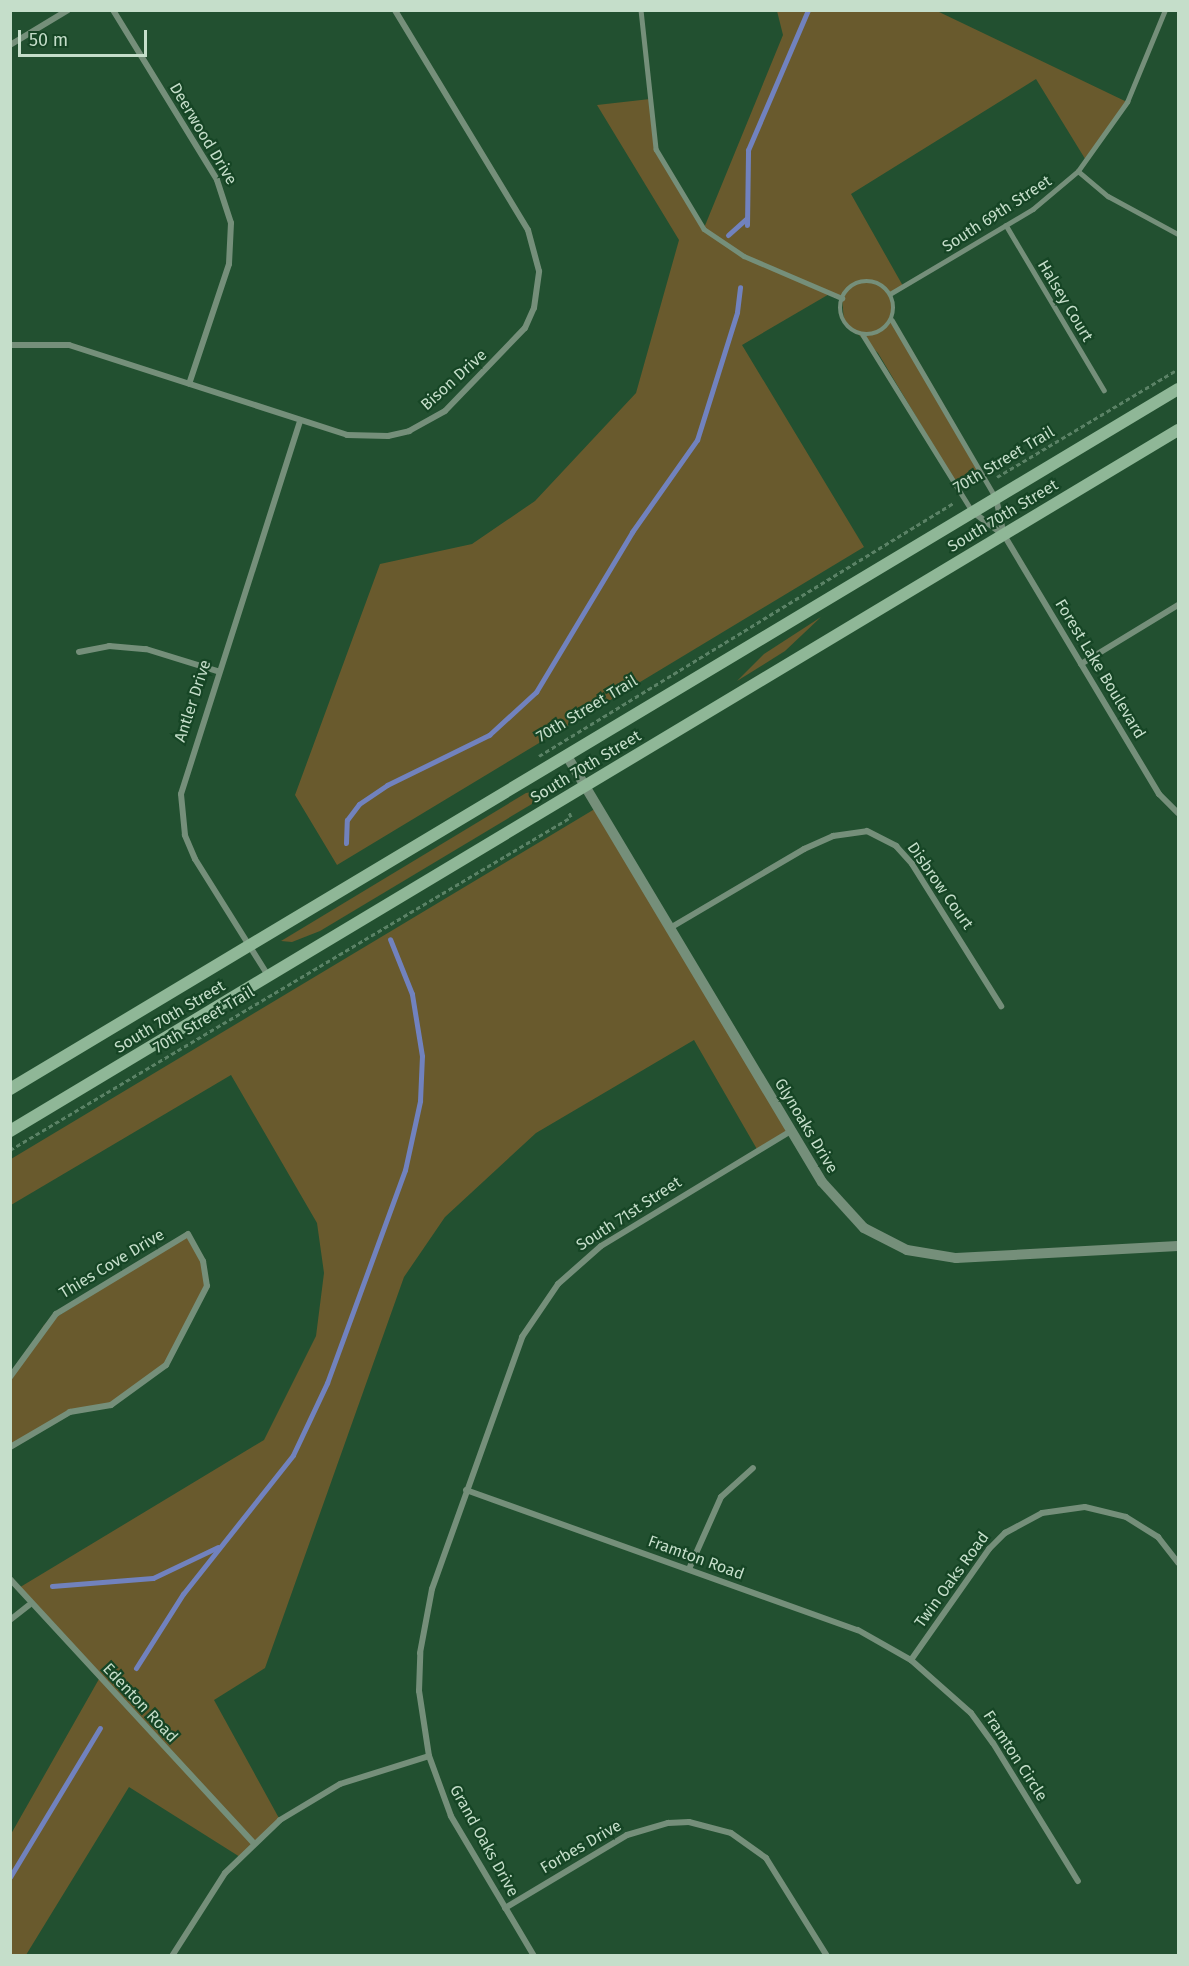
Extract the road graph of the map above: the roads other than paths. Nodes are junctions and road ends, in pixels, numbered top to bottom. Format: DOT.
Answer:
graph roads {
  1 [pos="68,10"];
  2 [pos="113,10"];
  3 [pos="395,10"];
  4 [pos="641,10"];
  5 [pos="1165,10"];
  6 [pos="10,45"];
  7 [pos="1078,171"];
  8 [pos="1006,225"];
  9 [pos="1179,234"];
  10 [pos="891,294"];
  11 [pos="842,298"];
  12 [pos="892,320"];
  13 [pos="863,335"];
  14 [pos="10,345"];
  15 [pos="189,384"];
  16 [pos="1179,389"];
  17 [pos="1104,390"];
  18 [pos="300,421"];
  19 [pos="1179,430"];
  20 [pos="996,498"];
  21 [pos="972,512"];
  22 [pos="1004,535"];
  23 [pos="1179,605"];
  24 [pos="79,652"];
  25 [pos="1081,664"];
  26 [pos="217,671"];
  27 [pos="567,756"];
  28 [pos="586,786"];
  29 [pos="1179,813"];
  30 [pos="670,928"];
  31 [pos="250,947"];
  32 [pos="269,977"];
  33 [pos="1001,1006"];
  34 [pos="10,1089"];
  35 [pos="10,1131"];
  36 [pos="791,1131"];
  37 [pos="1179,1246"];
  38 [pos="10,1377"];
  39 [pos="10,1447"];
  40 [pos="753,1468"];
  41 [pos="466,1490"];
  42 [pos="1179,1563"];
  43 [pos="689,1569"];
  44 [pos="10,1579"];
  45 [pos="29,1605"];
  46 [pos="10,1620"];
  47 [pos="911,1660"];
  48 [pos="429,1756"];
  49 [pos="254,1842"];
  50 [pos="1078,1881"];
  51 [pos="505,1908"];
  52 [pos="172,1956"];
  53 [pos="534,1956"];
  54 [pos="827,1956"];
  1 -- 6 [label="street"];
  2 -- 15 [label="street, Deerwood Drive"];
  3 -- 18 [label="street, Bison Drive"];
  4 -- 11 [label="lane"];
  5 -- 7 [label="lane, South 69th Street"];
  7 -- 8 [label="lane, South 69th Street"];
  7 -- 9 [label="lane"];
  8 -- 10 [label="lane, South 69th Street"];
  8 -- 17 [label="lane, Halsey Court"];
  10 -- 11 [label="lane"];
  10 -- 12 [label="lane"];
  11 -- 13 [label="lane"];
  12 -- 13 [label="lane"];
  12 -- 20 [label="lane, Forest Lake Boulevard"];
  13 -- 21 [label="lane, Forest Lake Boulevard"];
  14 -- 15 [label="street, Bison Drive"];
  15 -- 18 [label="street, Bison Drive"];
  16 -- 20 [label="main road, South 70th Street"];
  18 -- 26 [label="street, Antler Drive"];
  19 -- 22 [label="main road, South 70th Street"];
  20 -- 21 [label="main road, South 70th Street"];
  20 -- 22 [label="street, Forest Lake Boulevard"];
  21 -- 22 [label="street, Forest Lake Boulevard"];
  21 -- 27 [label="main road, South 70th Street"];
  22 -- 25 [label="street, Forest Lake Boulevard"];
  22 -- 28 [label="main road, South 70th Street"];
  23 -- 25 [label="street"];
  24 -- 26 [label="street"];
  25 -- 29 [label="street, Forest Lake Boulevard"];
  26 -- 31 [label="street, Antler Drive"];
  27 -- 28 [label="street, Glynoaks Drive"];
  27 -- 31 [label="main road, South 70th Street"];
  28 -- 30 [label="street, Glynoaks Drive"];
  28 -- 32 [label="main road, South 70th Street"];
  30 -- 33 [label="street, Disbrow Court"];
  30 -- 36 [label="street, Glynoaks Drive"];
  31 -- 32 [label="street, Antler Drive"];
  31 -- 34 [label="main road, South 70th Street"];
  32 -- 35 [label="main road, South 70th Street"];
  36 -- 37 [label="street, Glynoaks Drive"];
  36 -- 41 [label="street, South 71st Street"];
  38 -- 39 [label="street, Thies Cove Drive"];
  40 -- 43 [label="street"];
  41 -- 43 [label="street, Framton Road"];
  41 -- 48 [label="street, Grand Oaks Drive"];
  42 -- 47 [label="street, Twin Oaks Road"];
  43 -- 47 [label="street, Framton Road"];
  44 -- 45 [label="street, Edenton Road"];
  45 -- 46 [label="street"];
  45 -- 49 [label="street, Edenton Road"];
  47 -- 50 [label="street, Framton Circle"];
  48 -- 49 [label="street"];
  48 -- 51 [label="street, Grand Oaks Drive"];
  49 -- 52 [label="street"];
  51 -- 53 [label="street, Grand Oaks Drive"];
  51 -- 54 [label="street, Forbes Drive"];
}
